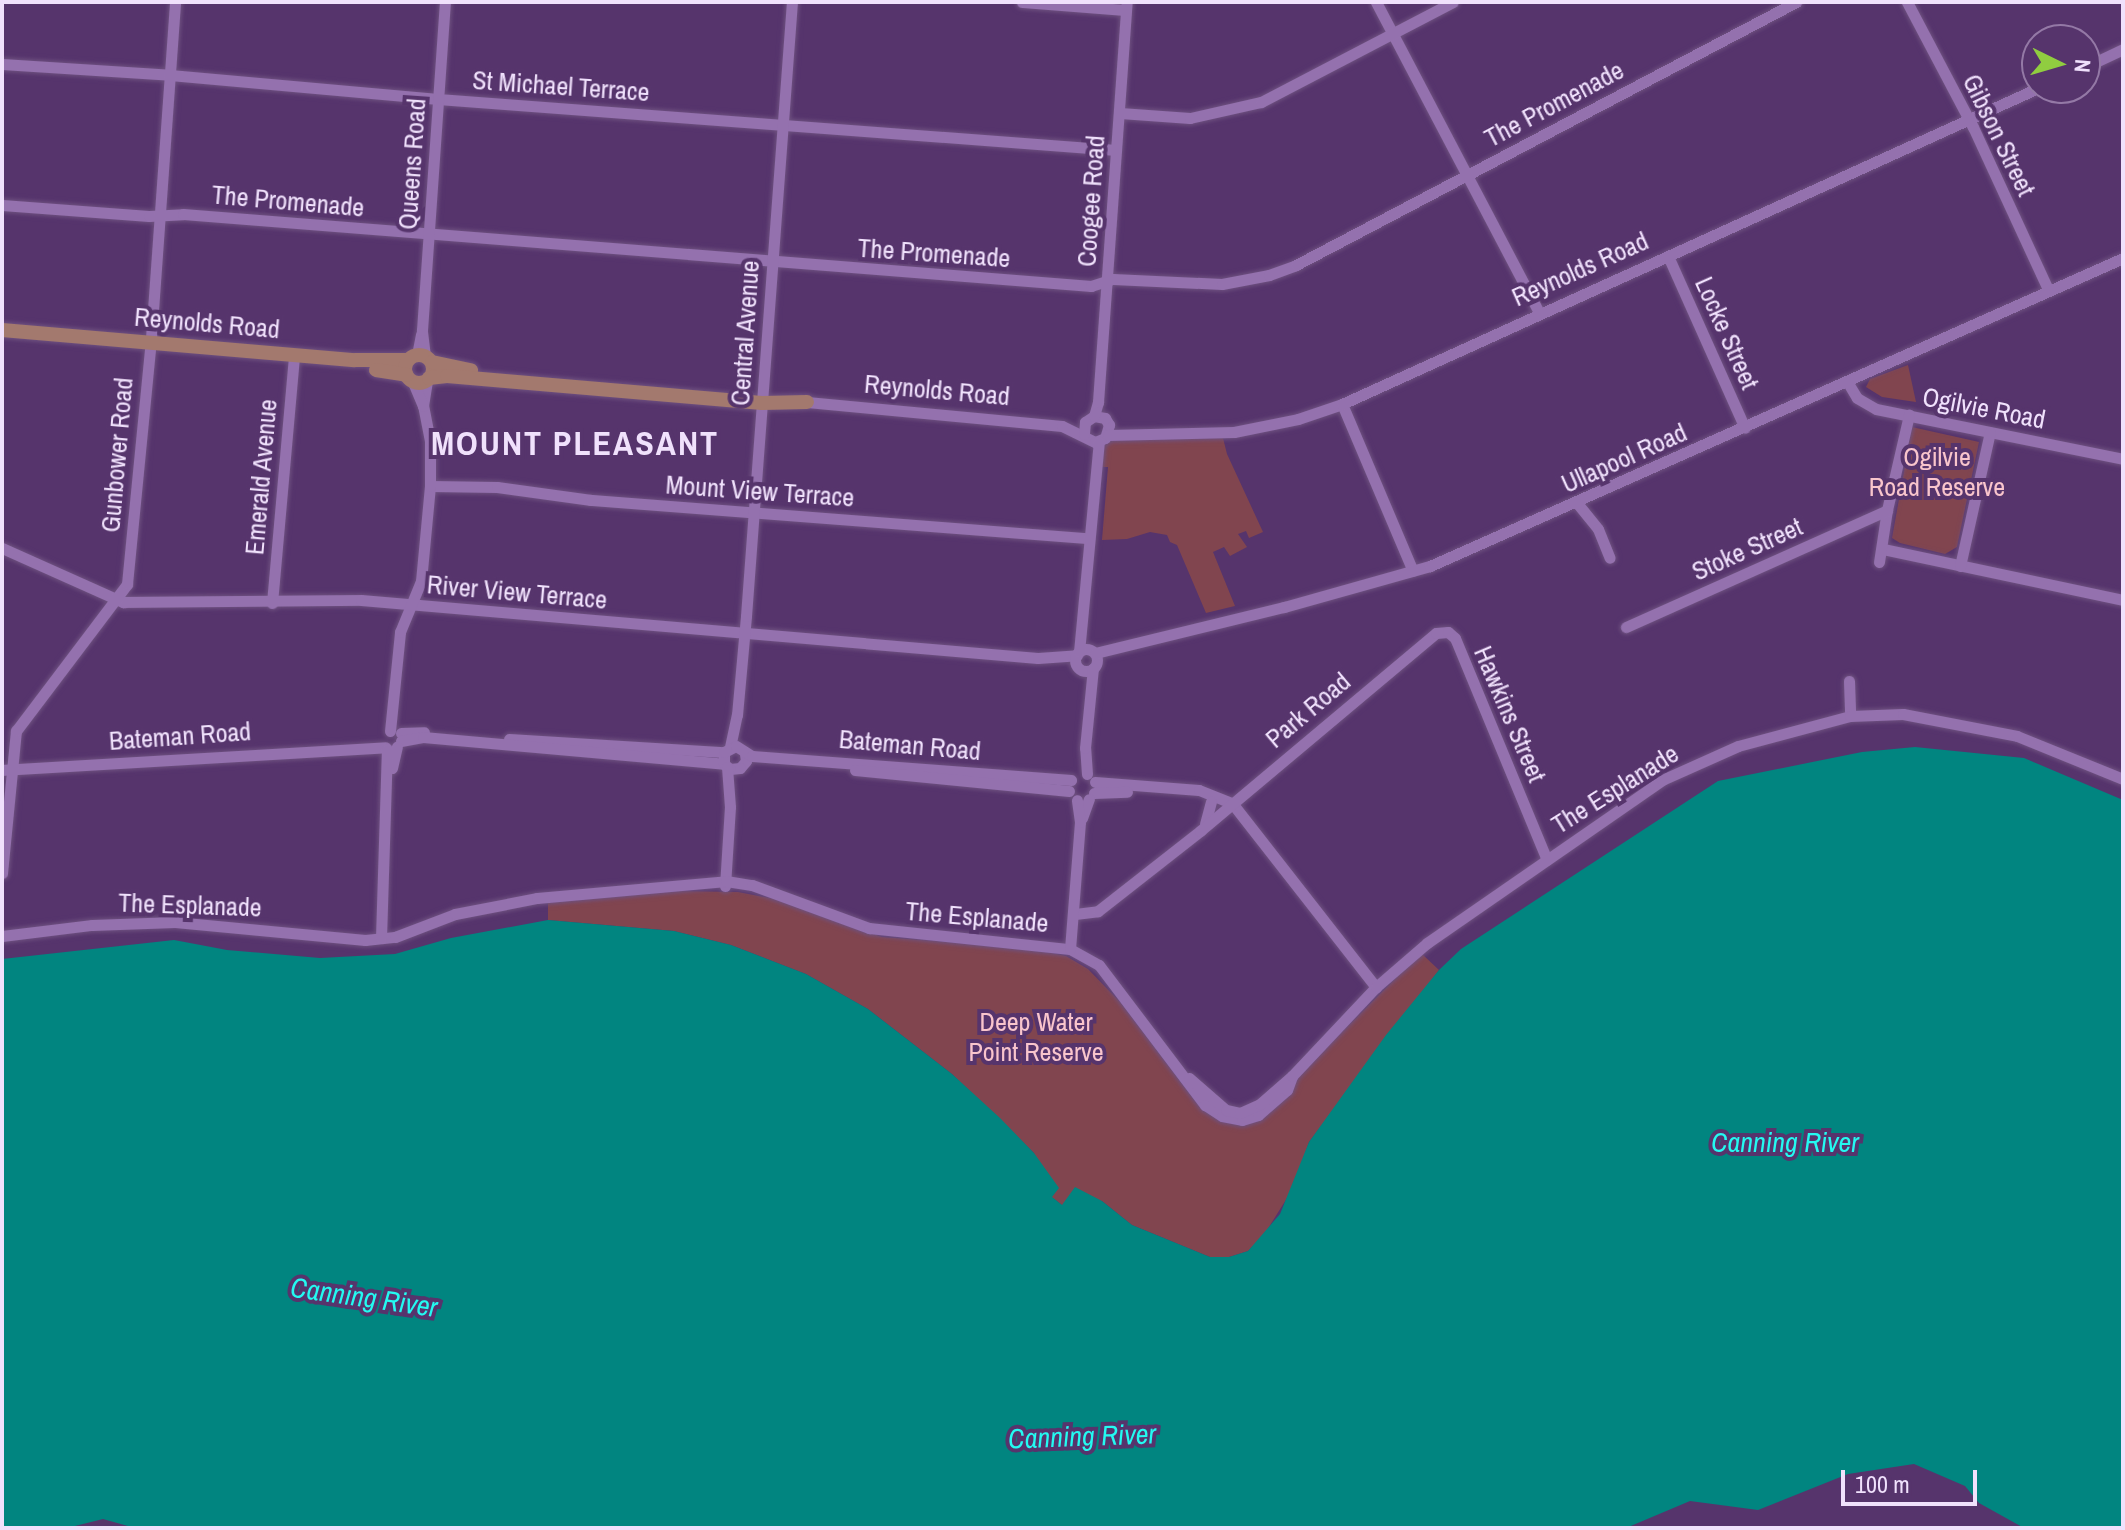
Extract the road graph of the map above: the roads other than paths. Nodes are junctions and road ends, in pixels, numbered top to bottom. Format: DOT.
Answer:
graph roads {
  1 [pos="175,2"];
  2 [pos="445,2"];
  3 [pos="792,2"];
  4 [pos="1022,2"];
  5 [pos="1376,2"];
  6 [pos="1453,2"];
  7 [pos="1796,2"];
  8 [pos="1907,2"];
  9 [pos="1127,6"];
  10 [pos="1392,34"];
  11 [pos="2123,49"];
  12 [pos="2101,59"];
  13 [pos="2,64"];
  14 [pos="170,75"];
  15 [pos="2021,96"];
  16 [pos="438,99"];
  17 [pos="1120,113"];
  18 [pos="1969,120"];
  19 [pos="782,124"];
  20 [pos="1116,150"];
  21 [pos="1469,175"];
  22 [pos="2,205"];
  23 [pos="161,214"];
  24 [pos="429,235"];
  25 [pos="1668,256"];
  26 [pos="2123,258"];
  27 [pos="772,263"];
  28 [pos="1108,282"];
  29 [pos="2048,289"];
  30 [pos="1540,314"];
  31 [pos="2,330"];
  32 [pos="2,337"];
  33 [pos="86,341"];
  34 [pos="149,347"];
  35 [pos="293,358"];
  36 [pos="420,368"];
  37 [pos="1848,383"];
  38 [pos="762,399"];
  39 [pos="807,402"];
  40 [pos="1342,404"];
  41 [pos="1909,415"];
  42 [pos="1745,428"];
  43 [pos="1096,429"];
  44 [pos="1990,432"];
  45 [pos="2123,459"];
  46 [pos="430,486"];
  47 [pos="1577,503"];
  48 [pos="1887,510"];
  49 [pos="753,512"];
  50 [pos="1088,538"];
  51 [pos="2,548"];
  52 [pos="1883,549"];
  53 [pos="1610,558"];
  54 [pos="1879,562"];
  55 [pos="1960,566"];
  56 [pos="1413,571"];
  57 [pos="2123,600"];
  58 [pos="116,601"];
  59 [pos="272,603"];
  60 [pos="412,605"];
  61 [pos="1626,627"];
  62 [pos="1448,632"];
  63 [pos="744,634"];
  64 [pos="1086,660"];
  65 [pos="1849,681"];
  66 [pos="1850,716"];
  67 [pos="393,739"];
  68 [pos="734,758"];
  69 [pos="6,770"];
  70 [pos="2123,779"];
  71 [pos="1082,787"];
  72 [pos="1211,802"];
  73 [pos="1229,805"];
  74 [pos="1200,831"];
  75 [pos="1547,860"];
  76 [pos="2,873"];
  77 [pos="725,884"];
  78 [pos="1075,914"];
  79 [pos="2,929"];
  80 [pos="31,932"];
  81 [pos="382,935"];
  82 [pos="2,936"];
  83 [pos="1070,949"];
  84 [pos="1376,987"];
  1 -- 14 [label="street, Gunbower Road"];
  2 -- 16 [label="street, Queens Road"];
  3 -- 19 [label="street, Central Avenue"];
  4 -- 9 [label="street"];
  5 -- 10 [label="street"];
  6 -- 10 [label="street"];
  7 -- 21 [label="street, The Promenade"];
  8 -- 18 [label="street, Gibson Street"];
  9 -- 17 [label="street, Coogee Road"];
  10 -- 17 [label="street"];
  10 -- 21 [label="street"];
  11 -- 12 [label="street"];
  13 -- 14 [label="street, St Michael Terrace"];
  14 -- 16 [label="street, St Michael Terrace"];
  14 -- 23 [label="street, Gunbower Road"];
  15 -- 18 [label="street, Reynolds Road"];
  16 -- 19 [label="street, St Michael Terrace"];
  16 -- 24 [label="street, Queens Road"];
  17 -- 20 [label="street, Coogee Road"];
  18 -- 25 [label="street, Reynolds Road"];
  18 -- 29 [label="street, Gibson Street"];
  19 -- 20 [label="street, St Michael Terrace"];
  19 -- 27 [label="street, Central Avenue"];
  20 -- 28 [label="street, Coogee Road"];
  21 -- 28 [label="street, The Promenade"];
  21 -- 30 [label="street"];
  22 -- 23 [label="street, The Promenade"];
  23 -- 24 [label="street, The Promenade"];
  23 -- 34 [label="street, Gunbower Road"];
  24 -- 27 [label="street, The Promenade"];
  24 -- 36 [label="street, Queens Road"];
  25 -- 30 [label="street, Reynolds Road"];
  25 -- 42 [label="street, Locke Street"];
  26 -- 29 [label="street, Ullapool Road"];
  27 -- 28 [label="street, The Promenade"];
  27 -- 38 [label="street, Central Avenue"];
  28 -- 43 [label="street, Coogee Road"];
  29 -- 37 [label="street, Ullapool Road"];
  30 -- 40 [label="street, Reynolds Road"];
  31 -- 33 [label="main road, Reynolds Road"];
  32 -- 33 [label="main road, Reynolds Road"];
  33 -- 34 [label="main road, Reynolds Road"];
  34 -- 35 [label="main road, Reynolds Road"];
  34 -- 58 [label="street, Gunbower Road"];
  35 -- 36 [label="main road, Reynolds Road"];
  35 -- 59 [label="street, Emerald Avenue"];
  36 -- 38 [label="main road, Reynolds Road"];
  36 -- 46 [label="street, Queens Road"];
  37 -- 41 [label="street, Ogilvie Road"];
  37 -- 42 [label="street, Ullapool Road"];
  38 -- 39 [label="main road, Reynolds Road"];
  38 -- 49 [label="street, Central Avenue"];
  39 -- 43 [label="street, Reynolds Road"];
  40 -- 43 [label="street, Reynolds Road"];
  40 -- 56 [label="street"];
  41 -- 44 [label="street, Ogilvie Road"];
  41 -- 48 [label="street"];
  42 -- 47 [label="street, Ullapool Road"];
  43 -- 50 [label="street, Coogee Road"];
  44 -- 45 [label="street, Ogilvie Road"];
  44 -- 55 [label="street"];
  46 -- 49 [label="street, Mount View Terrace"];
  46 -- 60 [label="street, Queens Road"];
  47 -- 53 [label="street"];
  47 -- 56 [label="street, Ullapool Road"];
  48 -- 52 [label="street"];
  48 -- 61 [label="street, Stoke Street"];
  49 -- 50 [label="street, Mount View Terrace"];
  49 -- 63 [label="street, Central Avenue"];
  50 -- 64 [label="street, Coogee Road"];
  51 -- 58 [label="street, River View Terrace"];
  52 -- 54 [label="street"];
  52 -- 55 [label="street"];
  55 -- 57 [label="street"];
  56 -- 64 [label="street, Ullapool Road"];
  58 -- 59 [label="street, River View Terrace"];
  58 -- 69 [label="street, Gunbower Road"];
  59 -- 60 [label="street, River View Terrace"];
  60 -- 63 [label="street, River View Terrace"];
  60 -- 67 [label="street, Queens Road"];
  62 -- 73 [label="street, Park Road"];
  62 -- 75 [label="street, Hawkins Street"];
  63 -- 64 [label="street, River View Terrace"];
  63 -- 68 [label="street, Central Avenue"];
  64 -- 71 [label="street, Coogee Road"];
  65 -- 66 [label="street"];
  66 -- 70 [label="street, The Esplanade"];
  66 -- 75 [label="street, The Esplanade"];
  67 -- 68 [label="street, Bateman Road"];
  67 -- 69 [label="street, Bateman Road"];
  67 -- 81 [label="street, Queens Road"];
  68 -- 71 [label="street, Bateman Road"];
  68 -- 77 [label="street, Central Avenue"];
  69 -- 76 [label="street, Gunbower Road"];
  71 -- 72 [label="street, Bateman Road"];
  71 -- 73 [label="street, Bateman Road"];
  71 -- 78 [label="street, Coogee Road"];
  72 -- 73 [label="street, Bateman Road"];
  72 -- 74 [label="street"];
  73 -- 74 [label="street, Park Road"];
  73 -- 84 [label="street, Bateman Road"];
  74 -- 78 [label="street, Park Road"];
  75 -- 84 [label="street, The Esplanade"];
  77 -- 81 [label="street, The Esplanade"];
  77 -- 83 [label="street, The Esplanade"];
  78 -- 83 [label="street, Coogee Road"];
  79 -- 80 [label="street, The Esplanade"];
  80 -- 81 [label="street, The Esplanade"];
  80 -- 82 [label="street, The Esplanade"];
  83 -- 84 [label="street, The Esplanade"];
}
